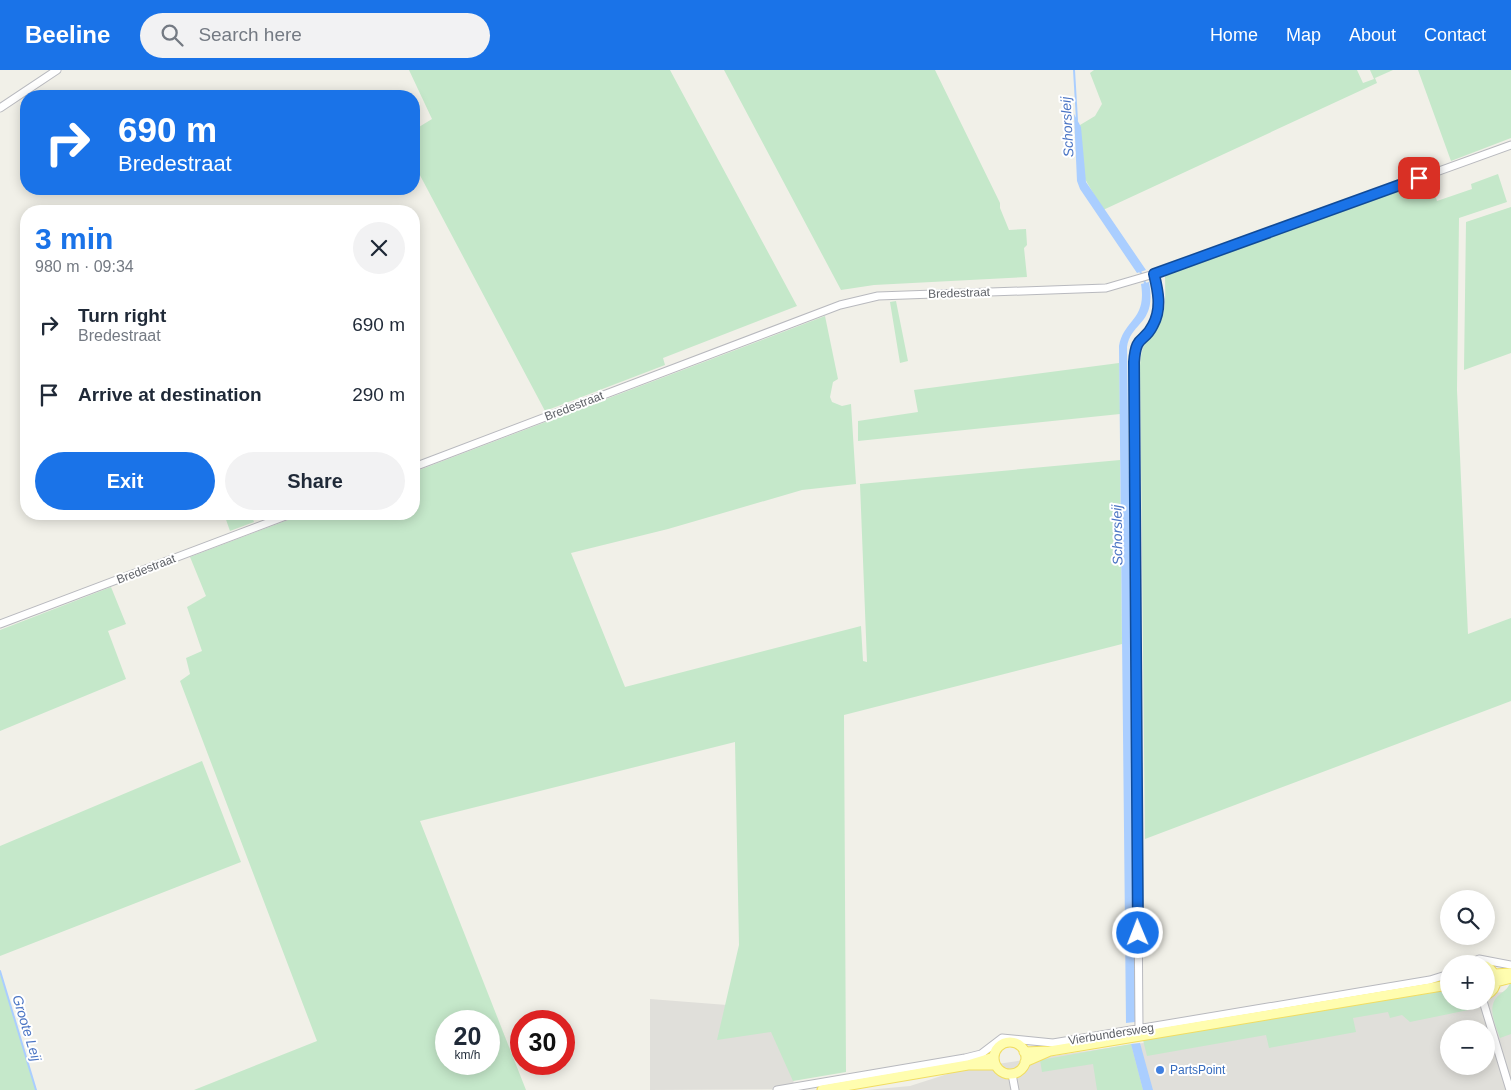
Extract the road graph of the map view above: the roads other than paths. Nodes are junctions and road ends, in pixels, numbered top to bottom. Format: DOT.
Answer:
graph roads {
  1 [pos="57,70"];
  2 [pos="27,90"];
  3 [pos="20,95"];
  4 [pos="0,108"];
  5 [pos="1511,144"];
  6 [pos="1154,274"];
  7 [pos="420,466"];
  8 [pos="275,520"];
  9 [pos="0,624"];
  10 [pos="1495,962"];
  11 [pos="1511,965"];
  12 [pos="1511,973"];
  13 [pos="1440,977"];
  14 [pos="1496,978"];
  15 [pos="1511,978"];
  16 [pos="1495,982"];
  17 [pos="1440,986"];
  18 [pos="1315,1003"];
  19 [pos="1486,1010"];
  20 [pos="1139,1029"];
  21 [pos="1050,1051"];
  22 [pos="1024,1052"];
  23 [pos="994,1061"];
  24 [pos="1025,1062"];
  25 [pos="934,1067"];
  26 [pos="1012,1074"];
  27 [pos="790,1089"];
  28 [pos="777,1090"];
  29 [pos="822,1090"];
  30 [pos="1015,1090"];
  31 [pos="1510,1090"];
  1 -- 2 [label="street"];
  3 -- 4 [label="street"];
  5 -- 6 [label="street, Bredestraat"];
  6 -- 7 [label="street, Bredestraat"];
  6 -- 20 [label="street"];
  8 -- 9 [label="street, Bredestraat"];
  10 -- 11 [label="street"];
  12 -- 14 [label="main road"];
  13 -- 18 [label="street, Vierbundersweg"];
  14 -- 15 [label="main road"];
  14 -- 16 [label="main road"];
  17 -- 18 [label="main road, Vierbundersweg"];
  18 -- 20 [label="street, Vierbundersweg"];
  18 -- 21 [label="main road, Vierbundersweg"];
  19 -- 31 [label="street"];
  20 -- 25 [label="street, Vierbundersweg"];
  21 -- 22 [label="main road, Vierbundersweg"];
  21 -- 24 [label="main road, Vierbundersweg"];
  22 -- 23 [label="main road"];
  22 -- 24 [label="main road"];
  23 -- 25 [label="main road, Vierbundersweg"];
  23 -- 26 [label="main road"];
  24 -- 26 [label="main road"];
  25 -- 27 [label="street, Vierbundersweg"];
  25 -- 29 [label="main road, Vierbundersweg"];
  26 -- 30 [label="street"];
  27 -- 28 [label="street, Vierbundersweg"];
}
